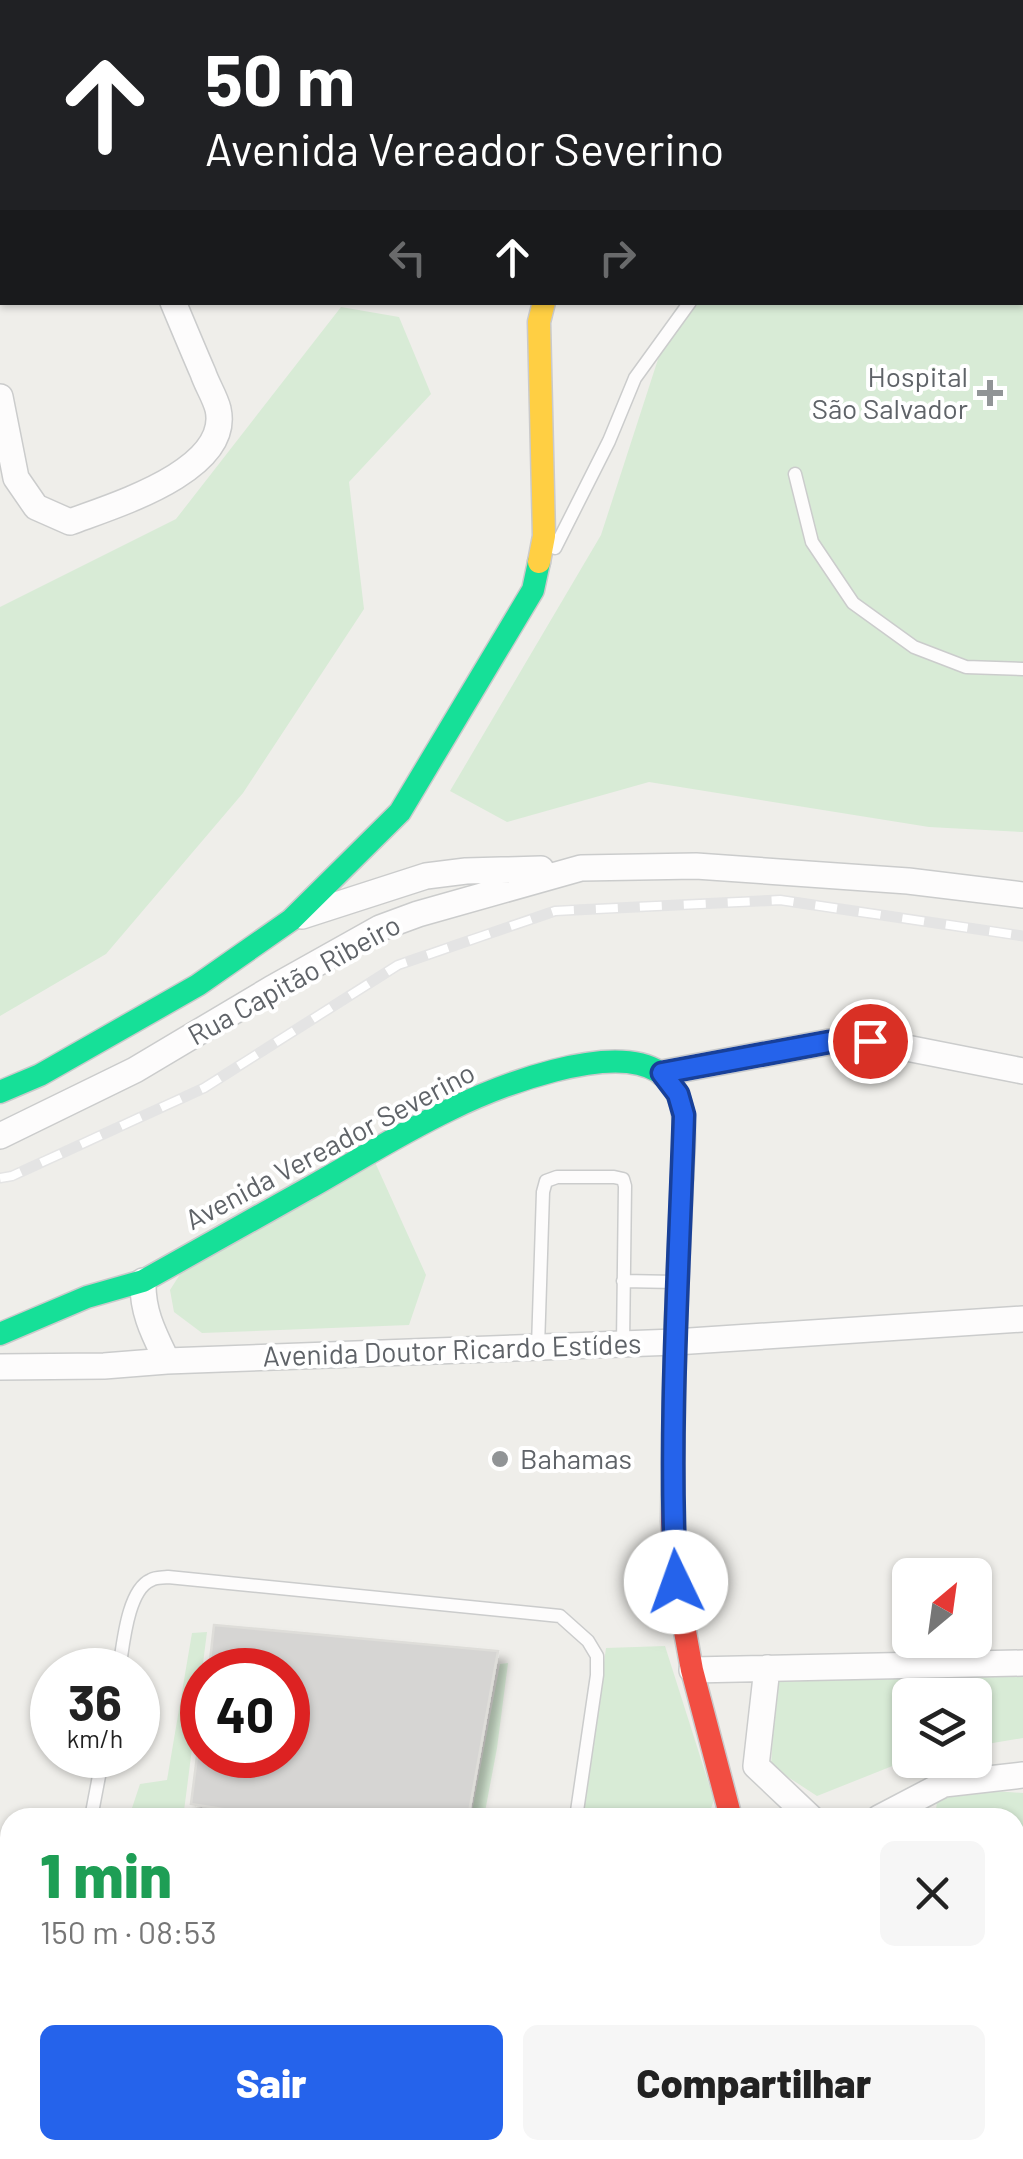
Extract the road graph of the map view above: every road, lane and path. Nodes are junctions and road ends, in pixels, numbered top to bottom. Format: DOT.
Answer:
graph roads {
  1 [pos="174,305"];
  2 [pos="543,305"];
  3 [pos="688,305"];
  4 [pos="0,396"];
  5 [pos="795,474"];
  6 [pos="533,590"];
  7 [pos="1023,669"];
  8 [pos="581,868"];
  9 [pos="1023,895"];
  10 [pos="291,920"];
  11 [pos="1023,1071"];
  12 [pos="662,1073"];
  13 [pos="0,1092"];
  14 [pos="0,1136"];
  15 [pos="143,1281"];
  16 [pos="624,1281"];
  17 [pos="678,1282"];
  18 [pos="1023,1318"];
  19 [pos="0,1334"];
  20 [pos="675,1342"];
  21 [pos="623,1344"];
  22 [pos="538,1347"];
  23 [pos="167,1361"];
  24 [pos="0,1367"];
  25 [pos="123,1648"];
  26 [pos="1023,1663"];
  27 [pos="767,1668"];
  28 [pos="692,1670"];
  29 [pos="718,1764"];
  30 [pos="756,1766"];
  31 [pos="1023,1775"];
  32 [pos="99,1778"];
  33 [pos="93,1808"];
  34 [pos="577,1808"];
  35 [pos="729,1808"];
  36 [pos="800,1808"];
  37 [pos="898,1808"];
  1 -- 4 [label="street"];
  2 -- 6 [label="street"];
  3 -- 6 [label="lane"];
  5 -- 7 [label="lane"];
  6 -- 10 [label="street"];
  8 -- 9 [label="street, Rua Capitão Ribeiro"];
  8 -- 10 [label="street"];
  8 -- 14 [label="street, Rua Capitão Ribeiro"];
  10 -- 13 [label="street"];
  11 -- 12 [label="street"];
  12 -- 15 [label="street, Avenida Vereador Severino"];
  12 -- 17 [label="street"];
  15 -- 19 [label="street, Avenida Vereador Severino"];
  15 -- 23 [label="street"];
  16 -- 17 [label="lane"];
  16 -- 21 [label="lane"];
  16 -- 22 [label="lane"];
  17 -- 20 [label="street"];
  18 -- 20 [label="street, Avenida Doutor Ricardo Estídes"];
  20 -- 21 [label="street, Avenida Doutor Ricardo Estídes"];
  20 -- 28 [label="street"];
  21 -- 22 [label="street, Avenida Doutor Ricardo Estídes"];
  22 -- 23 [label="street, Avenida Doutor Ricardo Estídes"];
  23 -- 24 [label="street, Avenida Doutor Ricardo Estídes"];
  25 -- 34 [label="lane"];
  26 -- 27 [label="street"];
  27 -- 28 [label="street"];
  27 -- 30 [label="street"];
  28 -- 29 [label="street"];
  29 -- 30 [label="street"];
  29 -- 35 [label="street"];
  30 -- 36 [label="street"];
  31 -- 37 [label="street"];
  32 -- 33 [label="lane"];
}
